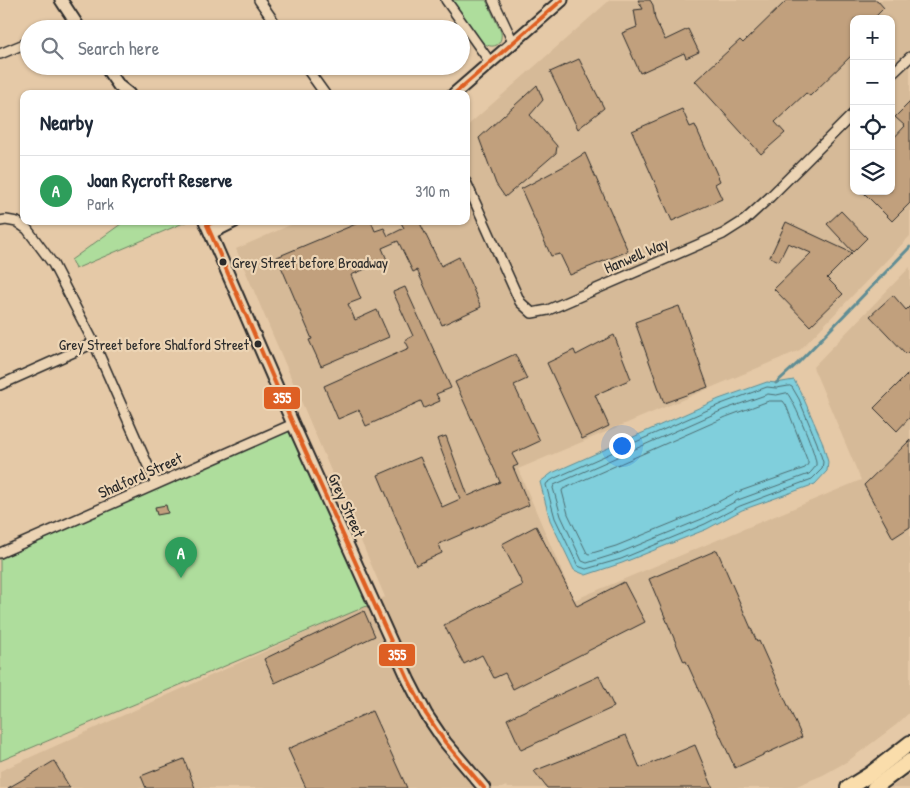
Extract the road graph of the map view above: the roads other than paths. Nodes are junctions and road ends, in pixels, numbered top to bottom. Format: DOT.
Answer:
graph roads {
  1 [pos="61,0"];
  2 [pos="259,0"];
  3 [pos="446,0"];
  4 [pos="493,0"];
  5 [pos="562,0"];
  6 [pos="75,20"];
  7 [pos="273,20"];
  8 [pos="460,20"];
  9 [pos="470,34"];
  10 [pos="512,42"];
  11 [pos="20,46"];
  12 [pos="0,54"];
  13 [pos="910,57"];
  14 [pos="490,62"];
  15 [pos="895,71"];
  16 [pos="111,75"];
  17 [pos="311,75"];
  18 [pos="124,90"];
  19 [pos="322,90"];
  20 [pos="458,90"];
  21 [pos="850,117"];
  22 [pos="470,191"];
  23 [pos="0,221"];
  24 [pos="20,224"];
  25 [pos="22,225"];
  26 [pos="209,225"];
  27 [pos="94,343"];
  28 [pos="0,385"];
  29 [pos="293,424"];
  30 [pos="156,484"];
  31 [pos="0,553"];
  32 [pos="910,743"];
  33 [pos="910,762"];
  34 [pos="484,788"];
  35 [pos="848,788"];
  36 [pos="874,788"];
  1 -- 6 [label="street"];
  2 -- 7 [label="street"];
  3 -- 8 [label="street"];
  4 -- 10 [label="street"];
  5 -- 10 [label="street"];
  9 -- 14 [label="street"];
  10 -- 14 [label="street"];
  11 -- 12 [label="street"];
  13 -- 15 [label="street"];
  14 -- 20 [label="street"];
  16 -- 18 [label="street"];
  17 -- 19 [label="street"];
  21 -- 22 [label="street, Hanwell Way"];
  23 -- 24 [label="street"];
  25 -- 27 [label="street"];
  26 -- 29 [label="street, Grey Street"];
  27 -- 28 [label="street"];
  27 -- 30 [label="street"];
  29 -- 30 [label="street, Shalford Street"];
  29 -- 34 [label="street, Grey Street"];
  30 -- 31 [label="street, Shalford Street"];
  32 -- 35 [label="main road"];
  33 -- 36 [label="main road"];
}
